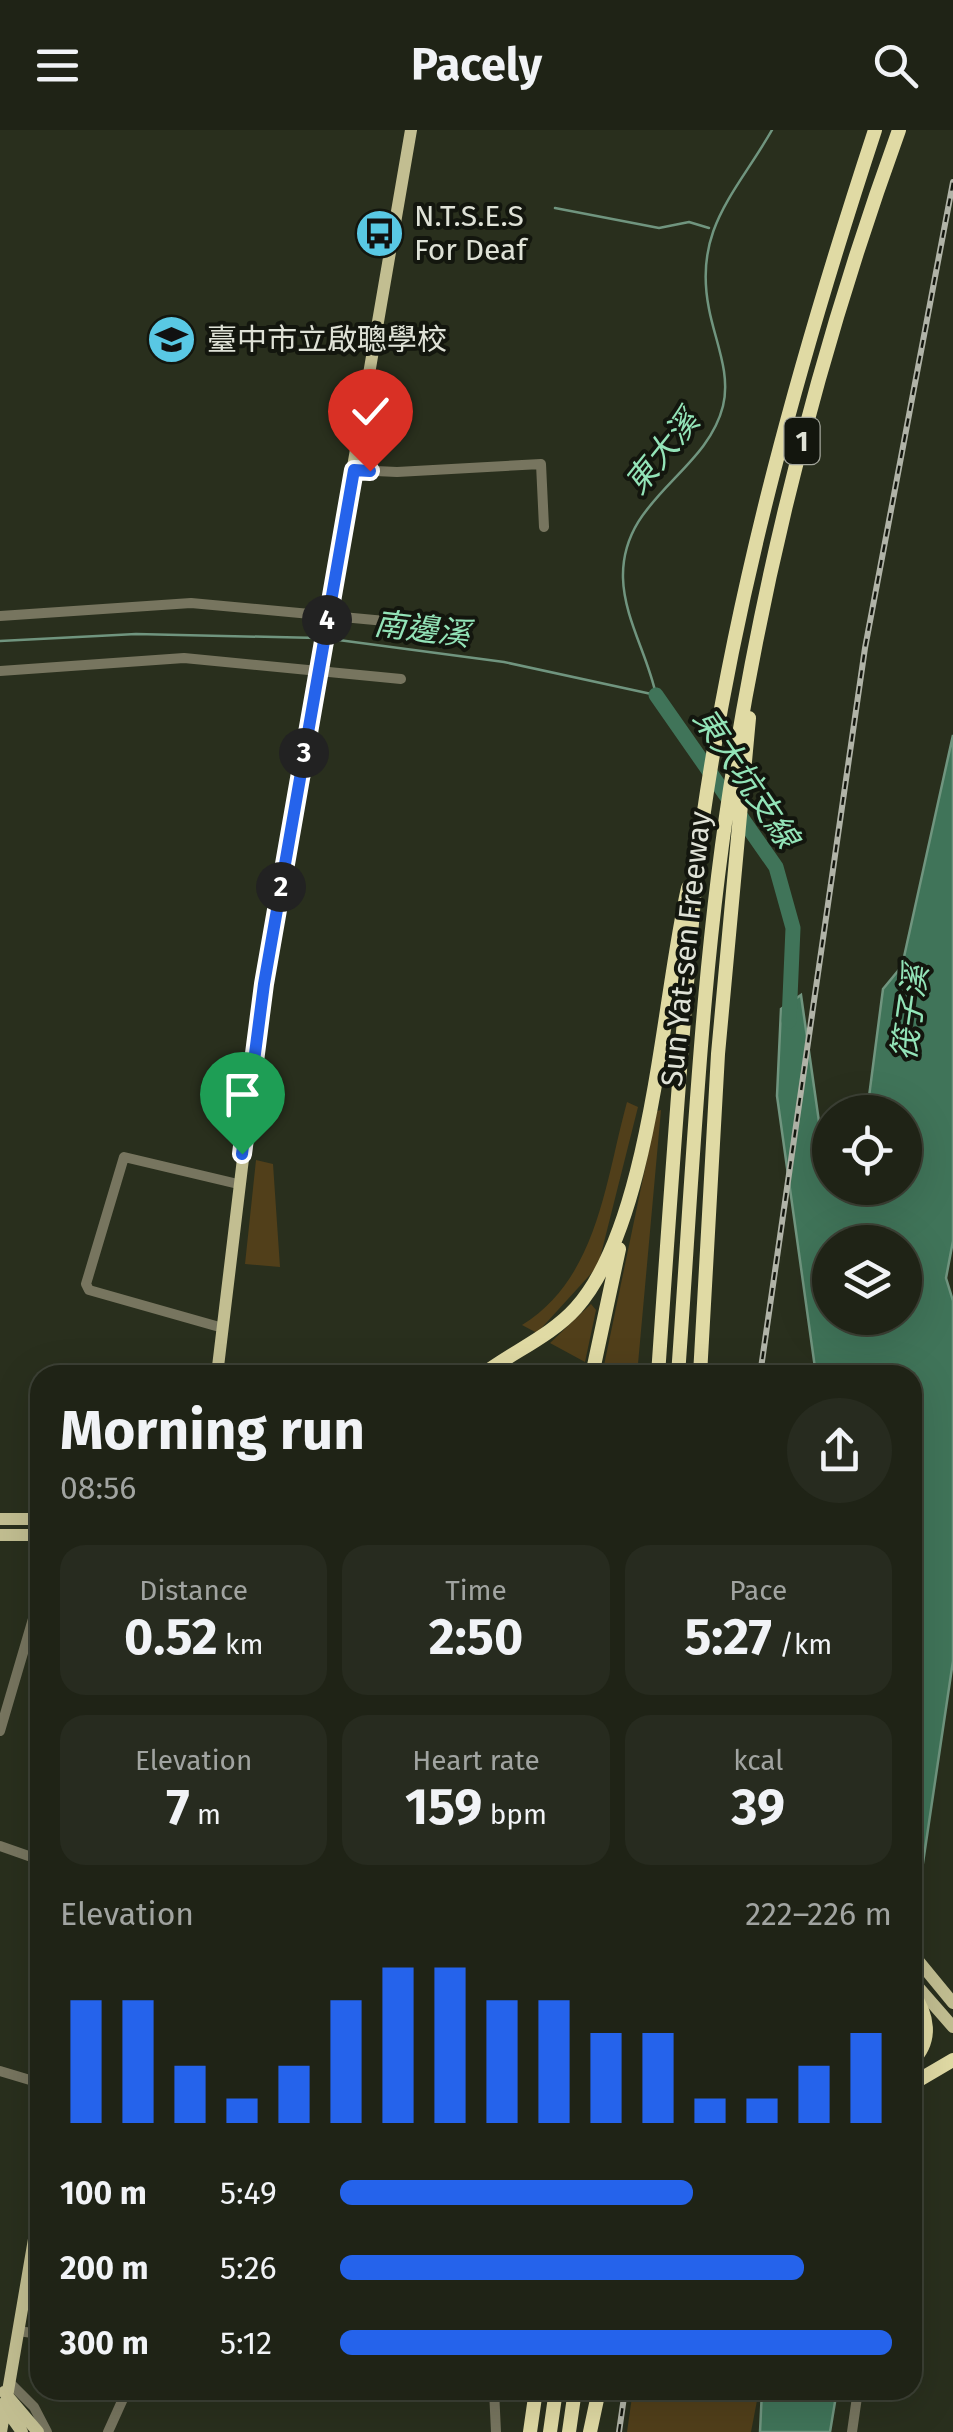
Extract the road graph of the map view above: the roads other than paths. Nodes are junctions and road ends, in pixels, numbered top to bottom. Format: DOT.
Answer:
graph roads {
  1 [pos="412,130"];
  2 [pos="875,130"];
  3 [pos="899,130"];
  4 [pos="354,470"];
  5 [pos="544,528"];
  6 [pos="0,616"];
  7 [pos="327,620"];
  8 [pos="396,622"];
  9 [pos="319,668"];
  10 [pos="0,671"];
  11 [pos="749,678"];
  12 [pos="400,679"];
  13 [pos="700,834"];
  14 [pos="728,858"];
  15 [pos="238,1184"];
  16 [pos="630,1189"];
  17 [pos="223,1328"];
  18 [pos="218,1365"];
  19 [pos="497,1365"];
  20 [pos="594,1365"];
  21 [pos="659,1365"];
  22 [pos="679,1365"];
  23 [pos="701,1365"];
  24 [pos="0,1519"];
  25 [pos="30,1519"];
  26 [pos="0,1536"];
  27 [pos="30,1536"];
  28 [pos="30,1628"];
  29 [pos="0,1731"];
  30 [pos="0,1846"];
  31 [pos="30,1856"];
  32 [pos="922,1965"];
  33 [pos="922,1996"];
  34 [pos="953,2002"];
  35 [pos="922,2011"];
  36 [pos="953,2027"];
  37 [pos="922,2046"];
  38 [pos="953,2060"];
  39 [pos="0,2071"];
  40 [pos="30,2081"];
  41 [pos="922,2086"];
  42 [pos="30,2285"];
  43 [pos="18,2331"];
  44 [pos="30,2333"];
  45 [pos="122,2400"];
  46 [pos="494,2400"];
  47 [pos="535,2400"];
  48 [pos="555,2400"];
  49 [pos="574,2400"];
  50 [pos="596,2400"];
  51 [pos="857,2400"];
  52 [pos="4,2404"];
  53 [pos="11,2432"];
  54 [pos="22,2432"];
  55 [pos="38,2432"];
  56 [pos="47,2432"];
  57 [pos="108,2432"];
  58 [pos="496,2432"];
  59 [pos="530,2432"];
  60 [pos="550,2432"];
  61 [pos="569,2432"];
  62 [pos="590,2432"];
  63 [pos="852,2432"];
  1 -- 4 [label="main road"];
  2 -- 13 [label="highway, Sun Yat-sen Freeway / 1"];
  3 -- 11 [label="highway, Sun Yat-sen Freeway / 1"];
  4 -- 5 [label="street"];
  4 -- 7 [label="main road"];
  6 -- 7 [label="street"];
  7 -- 8 [label="street"];
  7 -- 9 [label="main road"];
  9 -- 10 [label="street"];
  9 -- 12 [label="street"];
  9 -- 15 [label="main road"];
  11 -- 14 [label="highway, Sun Yat-sen Freeway / 1"];
  11 -- 14 [label="highway"];
  13 -- 16 [label="highway"];
  13 -- 21 [label="highway, Sun Yat-sen Freeway / 1"];
  14 -- 22 [label="highway, Sun Yat-sen Freeway / 1"];
  14 -- 23 [label="highway"];
  15 -- 17 [label="main road"];
  15 -- 17 [label="street"];
  16 -- 19 [label="highway"];
  16 -- 20 [label="highway"];
  17 -- 18 [label="main road"];
  24 -- 25 [label="main road"];
  26 -- 27 [label="main road"];
  28 -- 29 [label="street"];
  30 -- 31 [label="street"];
  32 -- 34 [label="main road"];
  33 -- 36 [label="main road"];
  35 -- 37 [label="highway"];
  38 -- 41 [label="highway"];
  39 -- 40 [label="street"];
  42 -- 43 [label="main road"];
  43 -- 44 [label="street"];
  43 -- 52 [label="main road"];
  45 -- 57 [label="street"];
  46 -- 58 [label="street"];
  47 -- 59 [label="highway"];
  48 -- 60 [label="highway"];
  49 -- 61 [label="highway"];
  50 -- 62 [label="highway"];
  51 -- 63 [label="street"];
  52 -- 53 [label="street"];
  52 -- 54 [label="main road"];
  52 -- 55 [label="main road"];
  52 -- 56 [label="street"];
}
